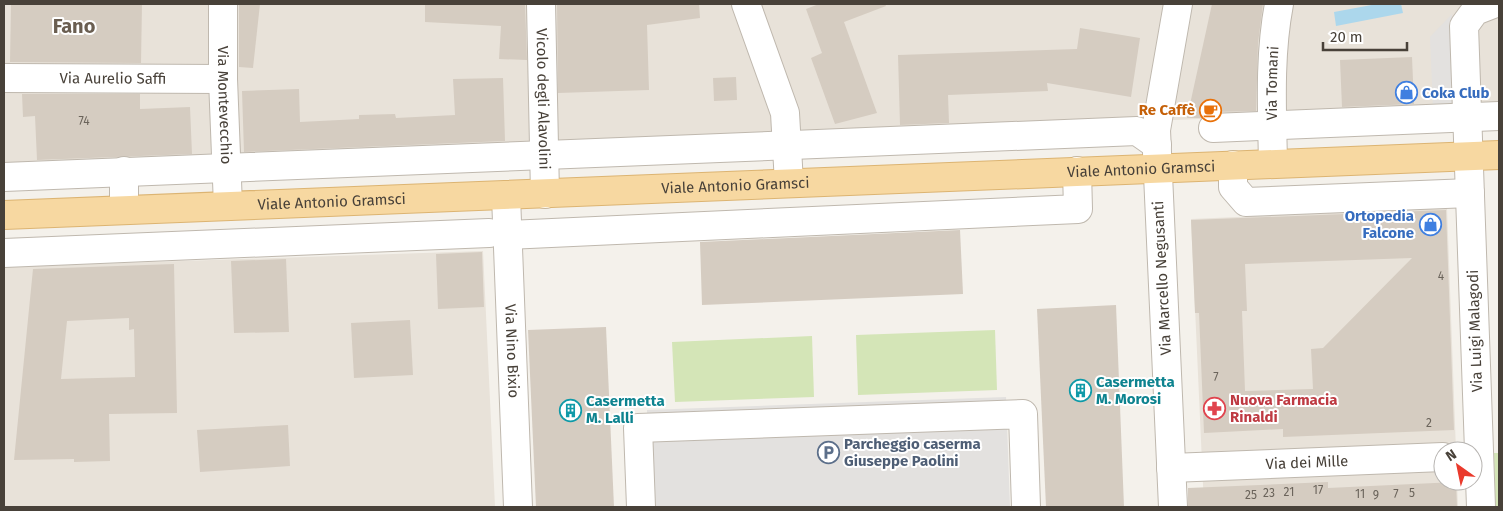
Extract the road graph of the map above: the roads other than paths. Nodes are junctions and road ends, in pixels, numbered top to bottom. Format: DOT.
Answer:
graph roads {
  1 [pos="223,4"];
  2 [pos="541,4"];
  3 [pos="746,4"];
  4 [pos="1178,4"];
  5 [pos="1279,4"];
  6 [pos="1490,5"];
  7 [pos="4,78"];
  8 [pos="223,78"];
  9 [pos="1499,116"];
  10 [pos="1468,117"];
  11 [pos="1272,125"];
  12 [pos="1213,128"];
  13 [pos="890,141"];
  14 [pos="788,144"];
  15 [pos="544,154"];
  16 [pos="1499,155"];
  17 [pos="1469,156"];
  18 [pos="1157,157"];
  19 [pos="1273,164"];
  20 [pos="1232,165"];
  21 [pos="227,168"];
  22 [pos="124,171"];
  23 [pos="1077,171"];
  24 [pos="4,177"];
  25 [pos="891,179"];
  26 [pos="828,182"];
  27 [pos="789,183"];
  28 [pos="1470,193"];
  29 [pos="545,194"];
  30 [pos="506,196"];
  31 [pos="423,198"];
  32 [pos="221,206"];
  33 [pos="124,210"];
  34 [pos="4,215"];
  35 [pos="830,219"];
  36 [pos="497,234"];
  37 [pos="424,236"];
  38 [pos="214,244"];
  39 [pos="4,253"];
  40 [pos="1482,441"];
  41 [pos="1433,456"];
  42 [pos="1171,468"];
  43 [pos="1482,491"];
  44 [pos="518,507"];
  45 [pos="641,507"];
  46 [pos="1026,507"];
  47 [pos="1173,507"];
  48 [pos="1481,507"];
  1 -- 8 [label="street, Via Montevecchio"];
  2 -- 15 [label="street, Vicolo degli Alavolini"];
  3 -- 14 [label="street"];
  4 -- 18 [label="street, Via Marcello Negusanti"];
  5 -- 11 [label="street, Via Tomani"];
  6 -- 10 [label="street"];
  7 -- 8 [label="street, Via Aurelio Saffi"];
  8 -- 21 [label="street, Via Montevecchio"];
  9 -- 10 [label="street"];
  10 -- 11 [label="street"];
  10 -- 17 [label="street"];
  11 -- 12 [label="street"];
  11 -- 19 [label="street, Via Tomani"];
  13 -- 14 [label="street"];
  13 -- 18 [label="street"];
  13 -- 25 [label="street"];
  14 -- 15 [label="street"];
  14 -- 27 [label="street"];
  15 -- 21 [label="street"];
  15 -- 29 [label="street, Vicolo degli Alavolini"];
  16 -- 17 [label="main road, Viale Antonio Gramsci"];
  17 -- 19 [label="main road, Viale Antonio Gramsci"];
  17 -- 28 [label="street, Via Luigi Malagodi"];
  18 -- 20 [label="main road, Viale Antonio Gramsci"];
  18 -- 23 [label="main road, Viale Antonio Gramsci"];
  18 -- 42 [label="street, Via Marcello Negusanti"];
  19 -- 20 [label="main road, Viale Antonio Gramsci"];
  20 -- 28 [label="street"];
  21 -- 22 [label="street"];
  21 -- 32 [label="street, Via Montevecchio"];
  22 -- 24 [label="street"];
  22 -- 33 [label="street"];
  23 -- 25 [label="main road, Viale Antonio Gramsci"];
  23 -- 35 [label="street"];
  25 -- 26 [label="main road, Viale Antonio Gramsci"];
  26 -- 27 [label="main road, Viale Antonio Gramsci"];
  26 -- 35 [label="street"];
  27 -- 29 [label="main road, Viale Antonio Gramsci"];
  28 -- 40 [label="street, Via Luigi Malagodi"];
  29 -- 30 [label="main road, Viale Antonio Gramsci"];
  30 -- 31 [label="main road, Viale Antonio Gramsci"];
  30 -- 36 [label="street, Via Nino Bixio"];
  31 -- 32 [label="main road, Viale Antonio Gramsci"];
  31 -- 37 [label="street"];
  32 -- 33 [label="main road, Viale Antonio Gramsci"];
  32 -- 38 [label="street, Via Montevecchio"];
  33 -- 34 [label="main road, Viale Antonio Gramsci"];
  35 -- 36 [label="street"];
  36 -- 37 [label="street"];
  36 -- 44 [label="street, Via Nino Bixio"];
  37 -- 38 [label="street"];
  38 -- 39 [label="street"];
  41 -- 42 [label="street, Via dei Mille"];
  42 -- 47 [label="street, Via Marcello Negusanti"];
  43 -- 48 [label="street, Via Luigi Malagodi"];
  45 -- 46 [label="street"];
}
